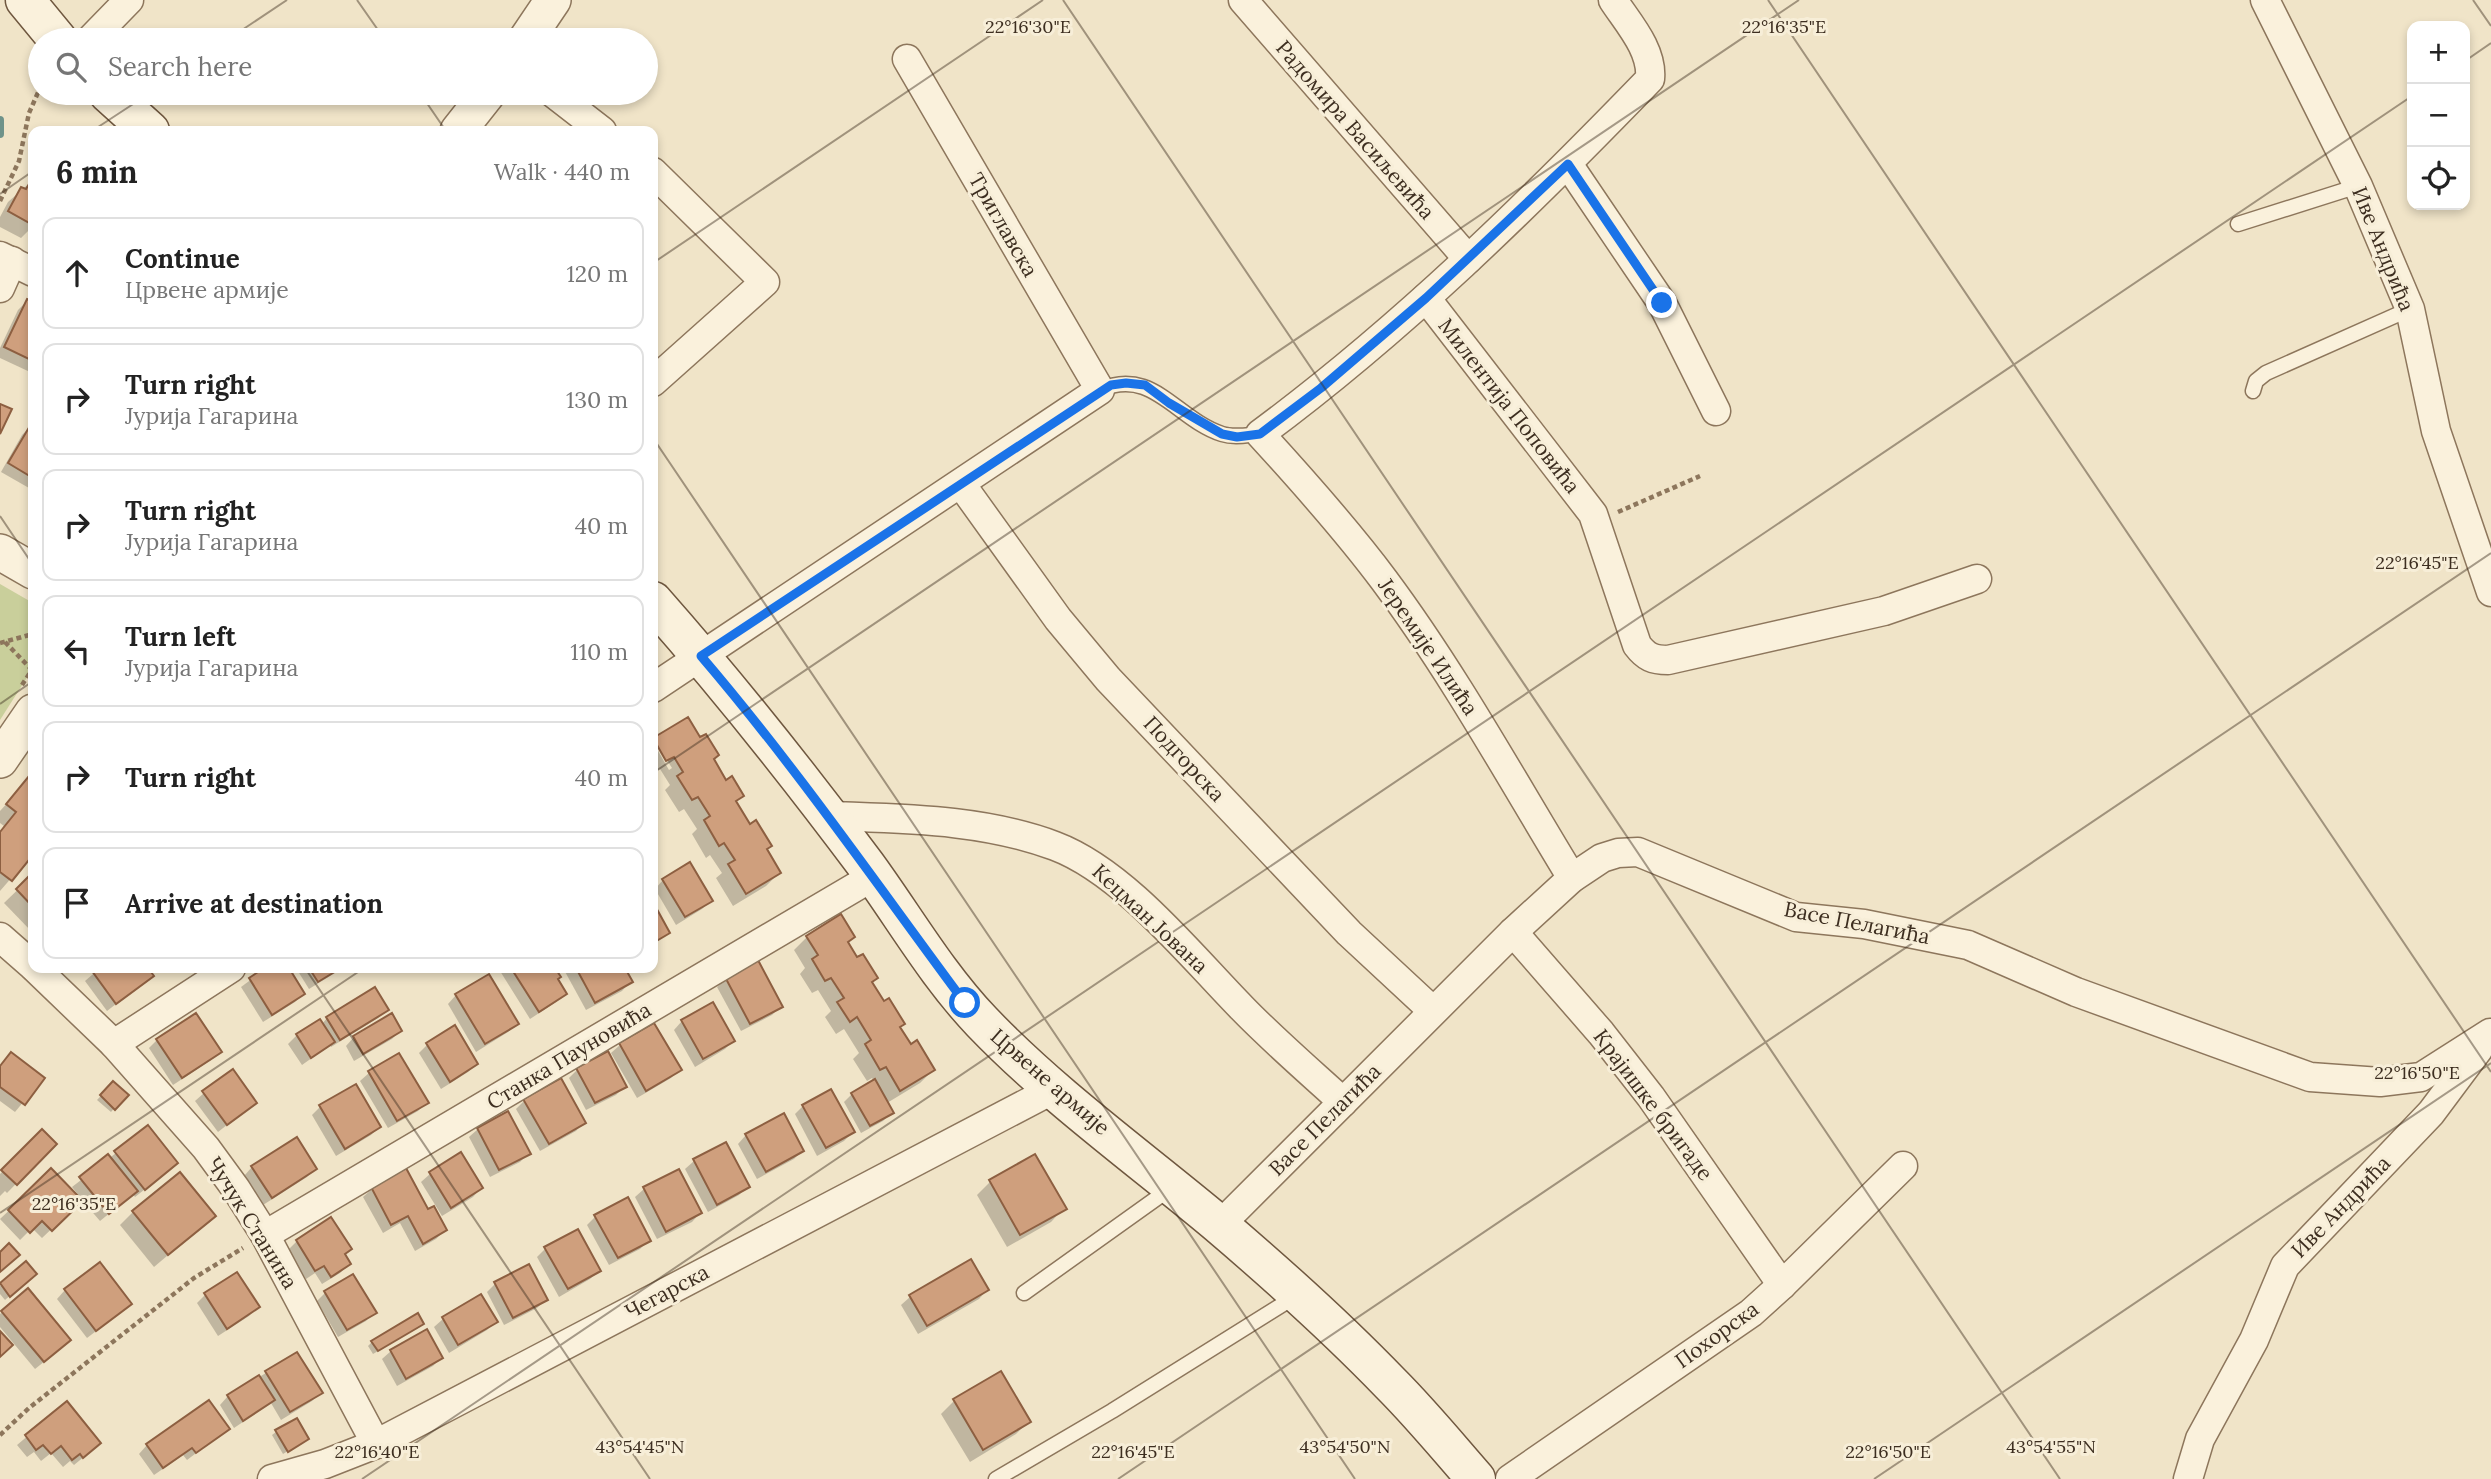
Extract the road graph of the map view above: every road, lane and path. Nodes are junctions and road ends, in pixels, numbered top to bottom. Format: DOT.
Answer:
graph roads {
  1 [pos="25,0"];
  2 [pos="129,0"];
  3 [pos="553,0"];
  4 [pos="1243,0"];
  5 [pos="1613,0"];
  6 [pos="2265,0"];
  7 [pos="48,28"];
  8 [pos="102,28"];
  9 [pos="534,28"];
  10 [pos="907,59"];
  11 [pos="33,105"];
  12 [pos="121,105"];
  13 [pos="479,105"];
  14 [pos="568,105"];
  15 [pos="144,126"];
  16 [pos="462,126"];
  17 [pos="595,126"];
  18 [pos="1568,164"];
  19 [pos="658,177"];
  20 [pos="2358,186"];
  21 [pos="0,201"];
  22 [pos="2238,224"];
  23 [pos="1468,259"];
  24 [pos="15,263"];
  25 [pos="0,288"];
  26 [pos="1426,298"];
  27 [pos="2410,309"];
  28 [pos="658,378"];
  29 [pos="1100,390"];
  30 [pos="2253,391"];
  31 [pos="1716,411"];
  32 [pos="1260,434"];
  33 [pos="1700,476"];
  34 [pos="961,484"];
  35 [pos="1593,514"];
  36 [pos="0,552"];
  37 [pos="28,568"];
  38 [pos="1977,579"];
  39 [pos="2491,592"];
  40 [pos="658,607"];
  41 [pos="28,636"];
  42 [pos="3,643"];
  43 [pos="701,656"];
  44 [pos="28,666"];
  45 [pos="658,685"];
  46 [pos="28,719"];
  47 [pos="0,760"];
  48 [pos="830,817"];
  49 [pos="874,876"];
  50 [pos="1572,878"];
  51 [pos="1513,932"];
  52 [pos="0,937"];
  53 [pos="28,962"];
  54 [pos="40,973"];
  55 [pos="223,973"];
  56 [pos="1433,1011"];
  57 [pos="2491,1032"];
  58 [pos="114,1044"];
  59 [pos="1054,1089"];
  60 [pos="1343,1102"];
  61 [pos="1903,1166"];
  62 [pos="1173,1187"];
  63 [pos="1219,1226"];
  64 [pos="265,1236"];
  65 [pos="1782,1285"];
  66 [pos="1024,1293"];
  67 [pos="1298,1295"];
  68 [pos="0,1435"];
  69 [pos="376,1444"];
  70 [pos="272,1479"];
  71 [pos="996,1479"];
  72 [pos="1476,1479"];
  73 [pos="1510,1479"];
  74 [pos="2188,1479"];
  1 -- 7 [label="main road"];
  2 -- 8 [label="street"];
  3 -- 9 [label="street"];
  4 -- 23 [label="street, Радомира Васиљевића"];
  5 -- 18 [label="street"];
  6 -- 20 [label="street, Иве Андрића"];
  10 -- 29 [label="street, Триглавска"];
  11 -- 21 [label="path"];
  12 -- 15 [label="main road"];
  13 -- 16 [label="street"];
  14 -- 17 [label="street"];
  18 -- 23 [label="street"];
  18 -- 31 [label="street"];
  19 -- 28 [label="street"];
  20 -- 22 [label="lane"];
  20 -- 27 [label="street, Иве Андрића"];
  23 -- 26 [label="street"];
  24 -- 25 [label="street"];
  26 -- 32 [label="street"];
  26 -- 35 [label="street, Милентија Поповића"];
  27 -- 30 [label="lane"];
  27 -- 39 [label="street, Иве Андрића"];
  29 -- 32 [label="lane"];
  29 -- 34 [label="street"];
  32 -- 50 [label="street, Јеремије Илића"];
  33 -- 35 [label="path"];
  34 -- 43 [label="street"];
  34 -- 56 [label="street, Подгорска"];
  35 -- 38 [label="street, Милентија Поповића"];
  36 -- 37 [label="street"];
  40 -- 43 [label="main road, Црвене армије"];
  41 -- 42 [label="path"];
  42 -- 44 [label="path"];
  43 -- 45 [label="street"];
  43 -- 48 [label="main road, Црвене армије"];
  46 -- 47 [label="street"];
  48 -- 49 [label="main road, Црвене армије"];
  48 -- 60 [label="street, Кецман Јована"];
  49 -- 59 [label="main road, Црвене армије"];
  49 -- 64 [label="street, Станка Пауновића"];
  50 -- 51 [label="street, Васе Пелагића"];
  50 -- 57 [label="street, Васе Пелагића"];
  51 -- 56 [label="street, Васе Пелагића"];
  51 -- 65 [label="street, Крајишке бригаде"];
  52 -- 53 [label="street, Чучук Станина"];
  54 -- 58 [label="street, Чучук Станина"];
  55 -- 58 [label="street"];
  56 -- 60 [label="street, Васе Пелагића"];
  57 -- 74 [label="street, Иве Андрића"];
  58 -- 64 [label="street, Чучук Станина"];
  59 -- 62 [label="main road, Црвене армије"];
  59 -- 69 [label="street, Чегарска"];
  60 -- 63 [label="street, Васе Пелагића"];
  61 -- 65 [label="street, Похорска"];
  62 -- 63 [label="main road, Црвене армије"];
  62 -- 66 [label="lane"];
  63 -- 67 [label="main road, Црвене армије"];
  64 -- 68 [label="path"];
  64 -- 69 [label="street, Чучук Станина"];
  65 -- 73 [label="street, Похорска"];
  67 -- 71 [label="lane"];
  67 -- 72 [label="main road, Црвене армије"];
  69 -- 70 [label="street, Чегарска"];
}
